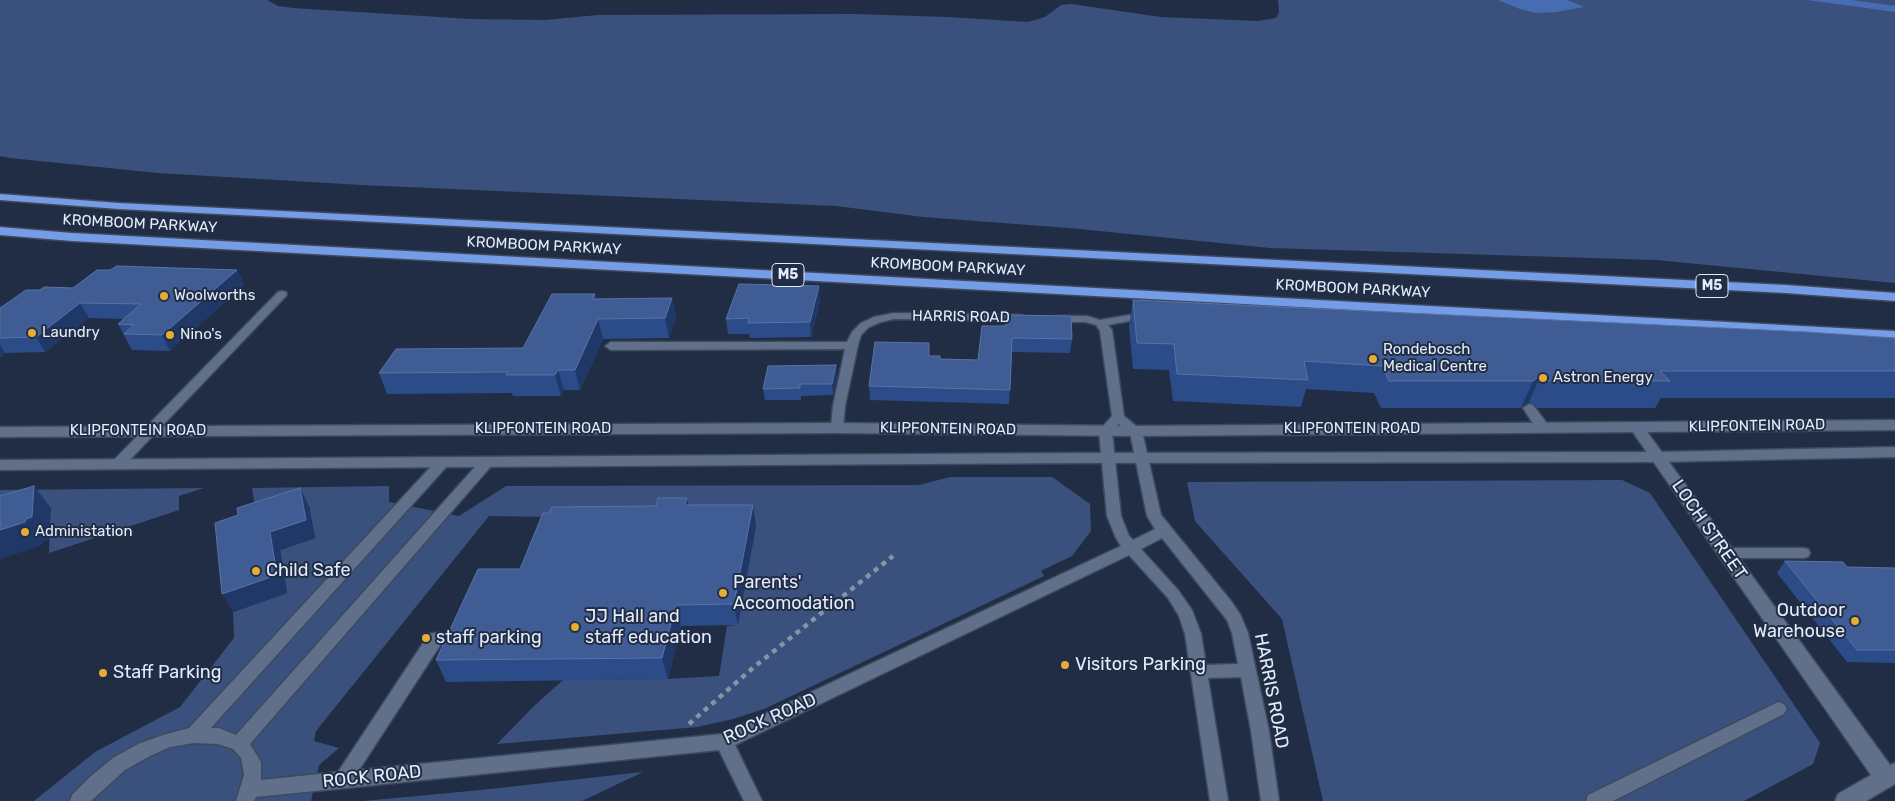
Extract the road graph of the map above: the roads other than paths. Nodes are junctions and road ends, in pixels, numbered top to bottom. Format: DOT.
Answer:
graph roads {
  1 [pos="0,197"];
  2 [pos="0,231"];
  3 [pos="282,294"];
  4 [pos="1895,297"];
  5 [pos="1158,320"];
  6 [pos="1100,323"];
  7 [pos="1895,335"];
  8 [pos="852,345"];
  9 [pos="611,346"];
  10 [pos="1529,408"];
  11 [pos="1118,417"];
  12 [pos="1895,425"];
  13 [pos="837,428"];
  14 [pos="1543,428"];
  15 [pos="1637,428"];
  16 [pos="1105,430"];
  17 [pos="150,431"];
  18 [pos="1136,431"];
  19 [pos="0,432"];
  20 [pos="1895,452"];
  21 [pos="1657,456"];
  22 [pos="1109,458"];
  23 [pos="1142,458"];
  24 [pos="442,462"];
  25 [pos="487,462"];
  26 [pos="118,464"];
  27 [pos="0,465"];
  28 [pos="1164,531"];
  29 [pos="1132,548"];
  30 [pos="1725,553"];
  31 [pos="1803,553"];
  32 [pos="435,639"];
  33 [pos="1247,670"];
  34 [pos="1200,672"];
  35 [pos="1778,709"];
  36 [pos="194,735"];
  37 [pos="724,742"];
  38 [pos="239,744"];
  39 [pos="1890,775"];
  40 [pos="342,780"];
  41 [pos="248,795"];
  42 [pos="79,801"];
  43 [pos="753,801"];
  44 [pos="1219,801"];
  45 [pos="1270,801"];
  46 [pos="1595,801"];
  47 [pos="1846,801"];
  1 -- 4 [label="highway, KROMBOOM PARKWAY / M5"];
  2 -- 7 [label="highway, KROMBOOM PARKWAY / M5"];
  3 -- 17 [label="lane"];
  5 -- 6 [label="lane, HARRIS ROAD"];
  6 -- 8 [label="lane, HARRIS ROAD"];
  6 -- 11 [label="lane"];
  8 -- 9 [label="lane"];
  8 -- 13 [label="lane, HARRIS ROAD"];
  10 -- 14 [label="lane"];
  11 -- 16 [label="lane"];
  11 -- 18 [label="lane"];
  12 -- 15 [label="main road, KLIPFONTEIN ROAD"];
  13 -- 16 [label="main road, KLIPFONTEIN ROAD"];
  13 -- 17 [label="main road, KLIPFONTEIN ROAD"];
  14 -- 15 [label="main road, KLIPFONTEIN ROAD"];
  14 -- 18 [label="main road, KLIPFONTEIN ROAD"];
  15 -- 21 [label="main road, LOCH STREET"];
  16 -- 18 [label="main road, KLIPFONTEIN ROAD"];
  16 -- 22 [label="lane"];
  17 -- 19 [label="main road, KLIPFONTEIN ROAD"];
  17 -- 26 [label="lane"];
  18 -- 23 [label="lane, HARRIS ROAD"];
  20 -- 21 [label="main road, KLIPFONTEIN ROAD"];
  21 -- 23 [label="main road, KLIPFONTEIN ROAD"];
  21 -- 30 [label="main road, LOCH STREET"];
  22 -- 23 [label="main road, KLIPFONTEIN ROAD"];
  22 -- 25 [label="main road, KLIPFONTEIN ROAD"];
  22 -- 29 [label="lane"];
  23 -- 28 [label="lane, HARRIS ROAD"];
  24 -- 25 [label="main road, KLIPFONTEIN ROAD"];
  24 -- 26 [label="main road, KLIPFONTEIN ROAD"];
  24 -- 36 [label="lane"];
  25 -- 38 [label="lane"];
  26 -- 27 [label="main road, KLIPFONTEIN ROAD"];
  28 -- 29 [label="lane, ROCK ROAD"];
  28 -- 33 [label="lane, HARRIS ROAD"];
  29 -- 34 [label="lane"];
  29 -- 37 [label="lane, ROCK ROAD"];
  30 -- 31 [label="lane"];
  30 -- 39 [label="main road, LOCH STREET"];
  32 -- 40 [label="lane"];
  33 -- 34 [label="lane"];
  33 -- 45 [label="lane, HARRIS ROAD"];
  34 -- 44 [label="lane"];
  35 -- 46 [label="lane"];
  36 -- 38 [label="lane"];
  36 -- 42 [label="lane"];
  37 -- 40 [label="lane, ROCK ROAD"];
  37 -- 43 [label="lane"];
  38 -- 41 [label="lane"];
  39 -- 47 [label="main road"];
  40 -- 41 [label="lane, ROCK ROAD"];
}
